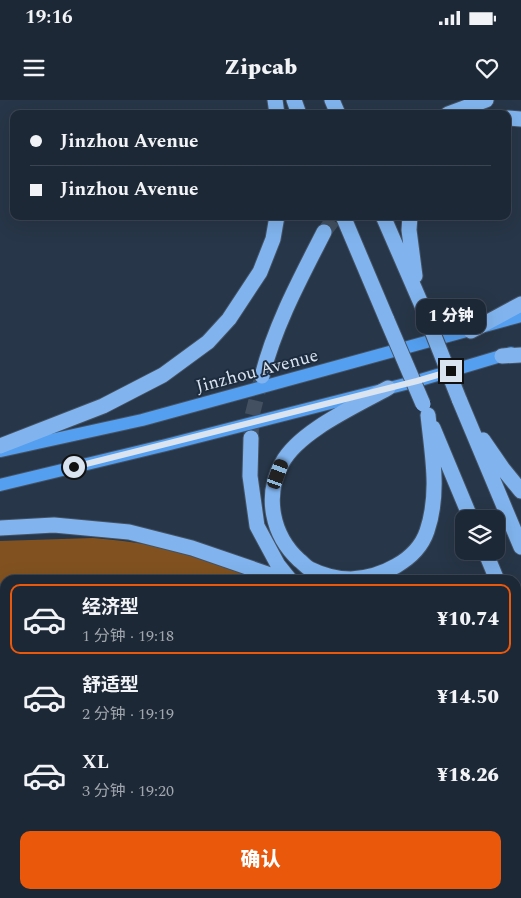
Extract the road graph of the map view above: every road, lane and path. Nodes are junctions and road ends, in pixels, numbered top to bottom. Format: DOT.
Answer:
graph roads {
  1 [pos="486,100"];
  2 [pos="459,110"];
  3 [pos="276,220"];
  4 [pos="345,220"];
  5 [pos="385,220"];
  6 [pos="410,220"];
  7 [pos="324,232"];
  8 [pos="417,292"];
  9 [pos="521,304"];
  10 [pos="521,316"];
  11 [pos="472,331"];
  12 [pos="521,350"];
  13 [pos="502,356"];
  14 [pos="521,356"];
  15 [pos="262,376"];
  16 [pos="388,388"];
  17 [pos="462,406"];
  18 [pos="426,409"];
  19 [pos="251,438"];
  20 [pos="0,446"];
  21 [pos="0,451"];
  22 [pos="0,485"];
  23 [pos="521,491"];
  24 [pos="467,510"];
  25 [pos="0,528"];
  26 [pos="521,547"];
  27 [pos="489,560"];
  28 [pos="270,575"];
  29 [pos="286,575"];
  30 [pos="326,575"];
  31 [pos="374,575"];
  32 [pos="495,575"];
  1 -- 2 [label="highway"];
  3 -- 20 [label="highway"];
  4 -- 18 [label="highway, bridge"];
  5 -- 8 [label="highway"];
  6 -- 8 [label="highway"];
  7 -- 15 [label="highway"];
  8 -- 17 [label="highway, bridge"];
  9 -- 11 [label="highway"];
  10 -- 11 [label="main road, Jinzhou Avenue"];
  11 -- 21 [label="main road, Jinzhou Avenue"];
  12 -- 13 [label="main road"];
  13 -- 14 [label="highway"];
  13 -- 16 [label="main road"];
  16 -- 22 [label="main road"];
  16 -- 30 [label="highway"];
  17 -- 23 [label="highway"];
  17 -- 26 [label="highway"];
  18 -- 24 [label="highway"];
  18 -- 31 [label="highway"];
  19 -- 29 [label="highway"];
  25 -- 28 [label="highway"];
  27 -- 32 [label="highway"];
}
